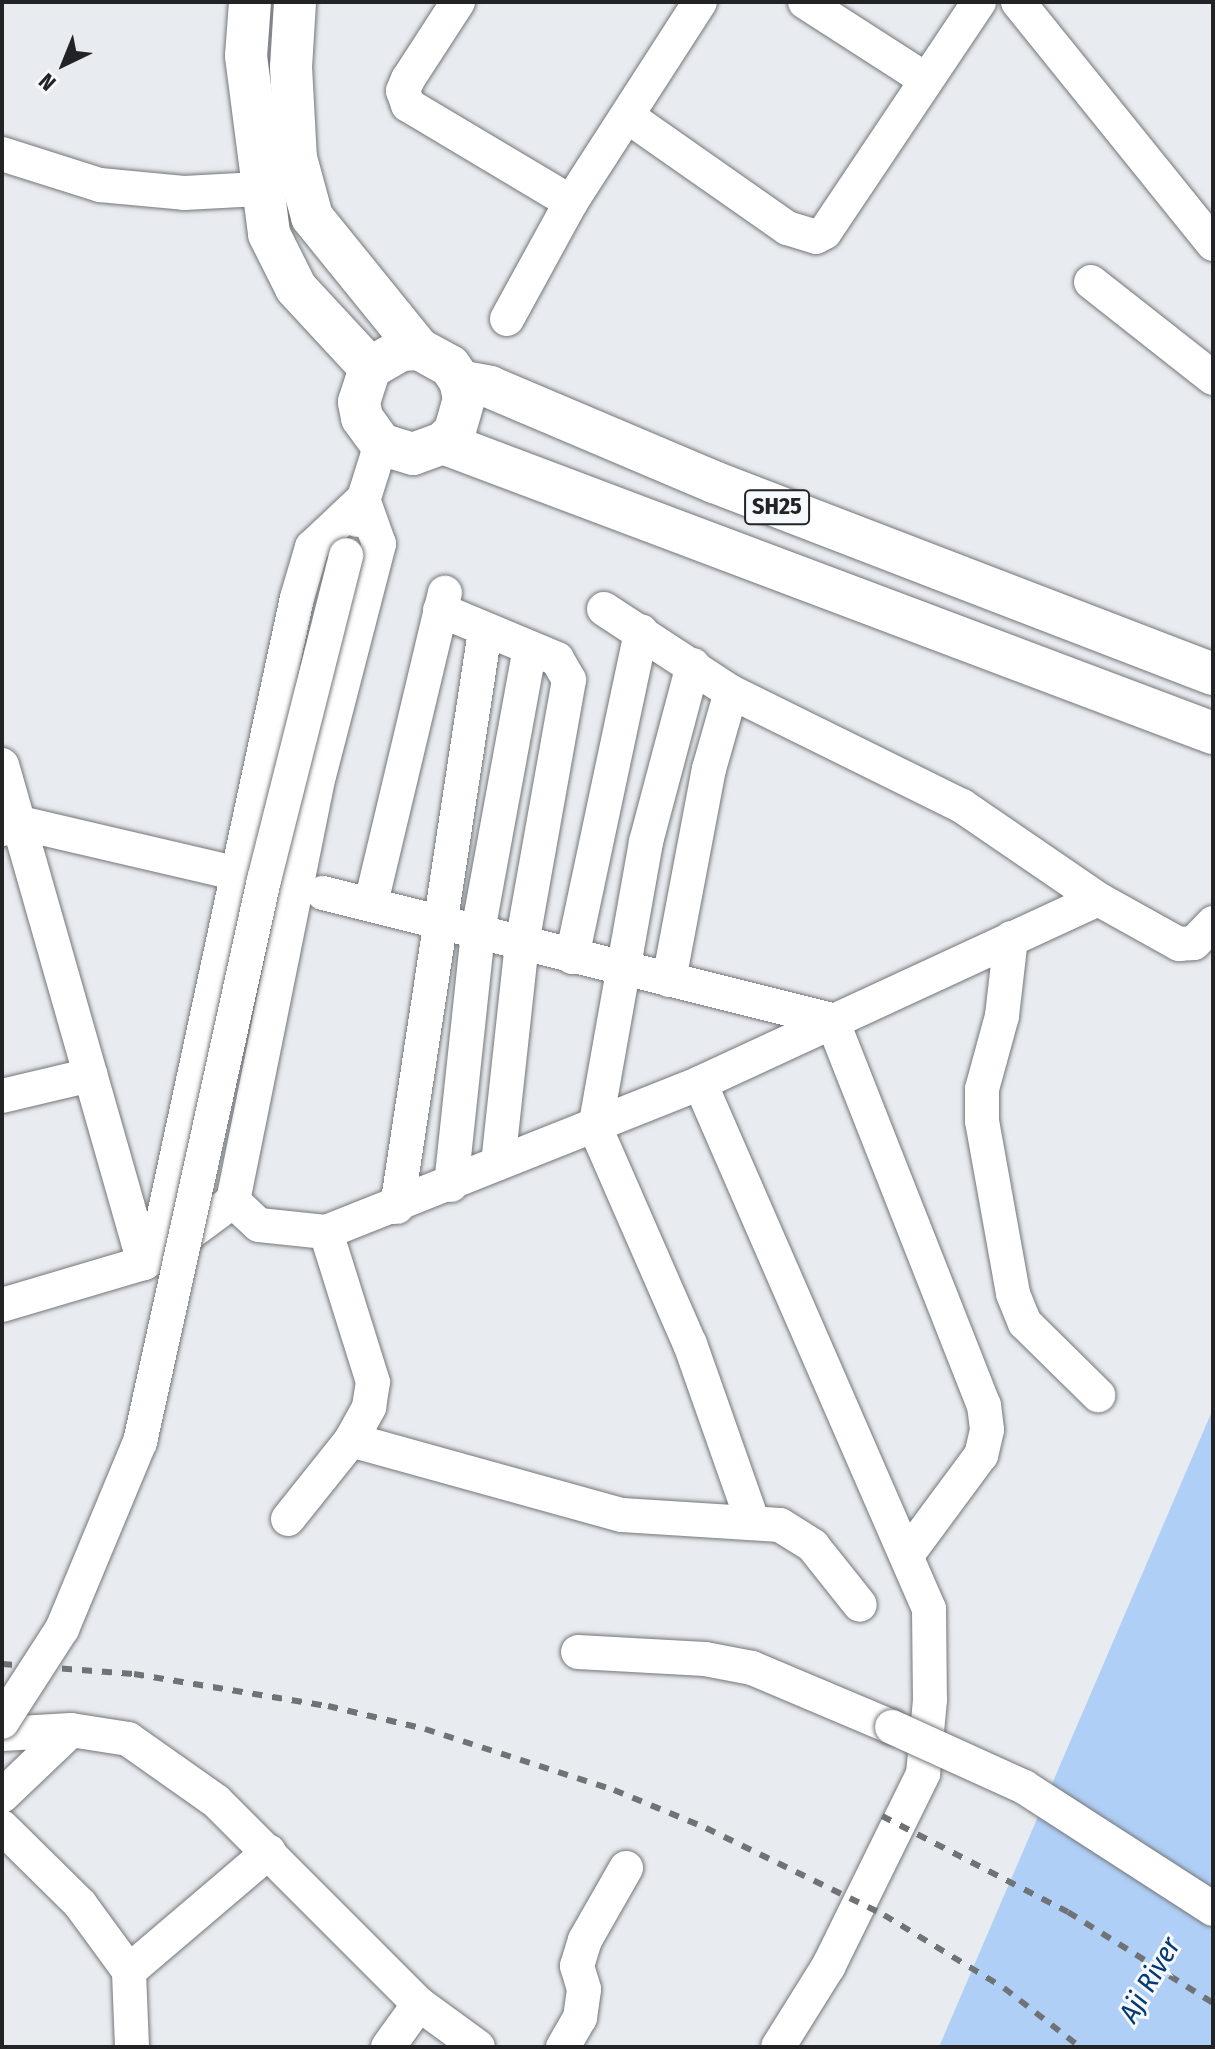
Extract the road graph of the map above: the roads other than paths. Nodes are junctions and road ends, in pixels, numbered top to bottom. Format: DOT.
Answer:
graph roads {
  1 [pos="250,2"];
  2 [pos="295,2"];
  3 [pos="458,2"];
  4 [pos="700,2"];
  5 [pos="805,2"];
  6 [pos="979,2"];
  7 [pos="1018,2"];
  8 [pos="925,79"];
  9 [pos="630,118"];
  10 [pos="2,154"];
  11 [pos="259,189"];
  12 [pos="571,202"];
  13 [pos="1213,244"];
  14 [pos="1091,282"];
  15 [pos="507,319"];
  16 [pos="419,349"];
  17 [pos="370,368"];
  18 [pos="1213,378"];
  19 [pos="460,381"];
  20 [pos="443,443"];
  21 [pos="381,444"];
  22 [pos="363,499"];
  23 [pos="604,609"];
  24 [pos="485,631"];
  25 [pos="641,631"];
  26 [pos="530,649"];
  27 [pos="693,665"];
  28 [pos="1213,674"];
  29 [pos="731,692"];
  30 [pos="1213,733"];
  31 [pos="2,765"];
  32 [pos="11,826"];
  33 [pos="235,873"];
  34 [pos="323,893"];
  35 [pos="1098,899"];
  36 [pos="371,903"];
  37 [pos="439,922"];
  38 [pos="1213,923"];
  39 [pos="478,931"];
  40 [pos="1011,938"];
  41 [pos="522,943"];
  42 [pos="572,957"];
  43 [pos="623,971"];
  44 [pos="669,980"];
  45 [pos="832,1020"];
  46 [pos="91,1075"];
  47 [pos="700,1083"];
  48 [pos="2,1096"];
  49 [pos="595,1127"];
  50 [pos="498,1163"];
  51 [pos="451,1185"];
  52 [pos="233,1201"];
  53 [pos="397,1207"];
  54 [pos="326,1232"];
  55 [pos="150,1260"];
  56 [pos="2,1305"];
  57 [pos="1098,1395"];
  58 [pos="351,1440"];
  59 [pos="288,1519"];
  60 [pos="752,1520"];
  61 [pos="907,1555"];
  62 [pos="860,1605"];
  63 [pos="578,1652"];
  64 [pos="2,1722"];
  65 [pos="71,1730"];
  66 [pos="2,1734"];
  67 [pos="2,1796"];
  68 [pos="2,1827"];
  69 [pos="269,1852"];
  70 [pos="626,1868"];
  71 [pos="1213,1909"];
  72 [pos="129,1971"];
  73 [pos="419,2004"];
  74 [pos="132,2047"];
  75 [pos="388,2047"];
  76 [pos="478,2047"];
  77 [pos="563,2047"];
  78 [pos="778,2047"];
  1 -- 11 [label="main road"];
  2 -- 16 [label="main road"];
  3 -- 12 [label="street"];
  4 -- 9 [label="street"];
  5 -- 8 [label="street"];
  6 -- 8 [label="street"];
  7 -- 13 [label="street"];
  8 -- 9 [label="street"];
  9 -- 12 [label="street"];
  10 -- 11 [label="street"];
  11 -- 17 [label="main road"];
  12 -- 15 [label="street"];
  14 -- 18 [label="street"];
  16 -- 17 [label="main road"];
  16 -- 19 [label="main road"];
  17 -- 21 [label="main road"];
  19 -- 20 [label="main road"];
  19 -- 28 [label="main road, SH25"];
  20 -- 21 [label="main road"];
  20 -- 30 [label="main road, SH25"];
  21 -- 22 [label="street"];
  22 -- 33 [label="street"];
  22 -- 52 [label="street"];
  22 -- 64 [label="street, bridge"];
  23 -- 25 [label="street"];
  24 -- 26 [label="street"];
  24 -- 36 [label="street"];
  24 -- 37 [label="street"];
  25 -- 27 [label="street"];
  25 -- 42 [label="street"];
  26 -- 39 [label="street"];
  26 -- 41 [label="street"];
  27 -- 29 [label="street"];
  27 -- 43 [label="street"];
  29 -- 35 [label="street"];
  29 -- 44 [label="street"];
  31 -- 32 [label="street"];
  32 -- 33 [label="street"];
  32 -- 46 [label="street"];
  33 -- 55 [label="street"];
  34 -- 36 [label="street"];
  35 -- 38 [label="street"];
  35 -- 40 [label="street"];
  36 -- 37 [label="street"];
  37 -- 39 [label="street"];
  37 -- 53 [label="street"];
  39 -- 41 [label="street"];
  39 -- 51 [label="street"];
  40 -- 45 [label="street"];
  40 -- 57 [label="street"];
  41 -- 42 [label="street"];
  41 -- 50 [label="street"];
  42 -- 43 [label="street"];
  43 -- 44 [label="street"];
  43 -- 49 [label="street"];
  44 -- 45 [label="street"];
  45 -- 47 [label="street"];
  45 -- 61 [label="street"];
  46 -- 48 [label="street"];
  46 -- 55 [label="street"];
  47 -- 49 [label="street"];
  47 -- 61 [label="street"];
  49 -- 50 [label="street"];
  49 -- 60 [label="street"];
  50 -- 51 [label="street"];
  51 -- 53 [label="street"];
  52 -- 54 [label="street"];
  52 -- 55 [label="street"];
  53 -- 54 [label="street"];
  54 -- 58 [label="street"];
  55 -- 56 [label="street"];
  58 -- 59 [label="street"];
  58 -- 60 [label="street"];
  60 -- 62 [label="street"];
  61 -- 78 [label="street"];
  63 -- 71 [label="street, bridge"];
  65 -- 66 [label="street"];
  65 -- 67 [label="street"];
  65 -- 69 [label="street"];
  68 -- 72 [label="street"];
  69 -- 72 [label="street"];
  69 -- 73 [label="street"];
  70 -- 77 [label="street"];
  72 -- 74 [label="street"];
  73 -- 75 [label="street"];
  73 -- 76 [label="street"];
}
